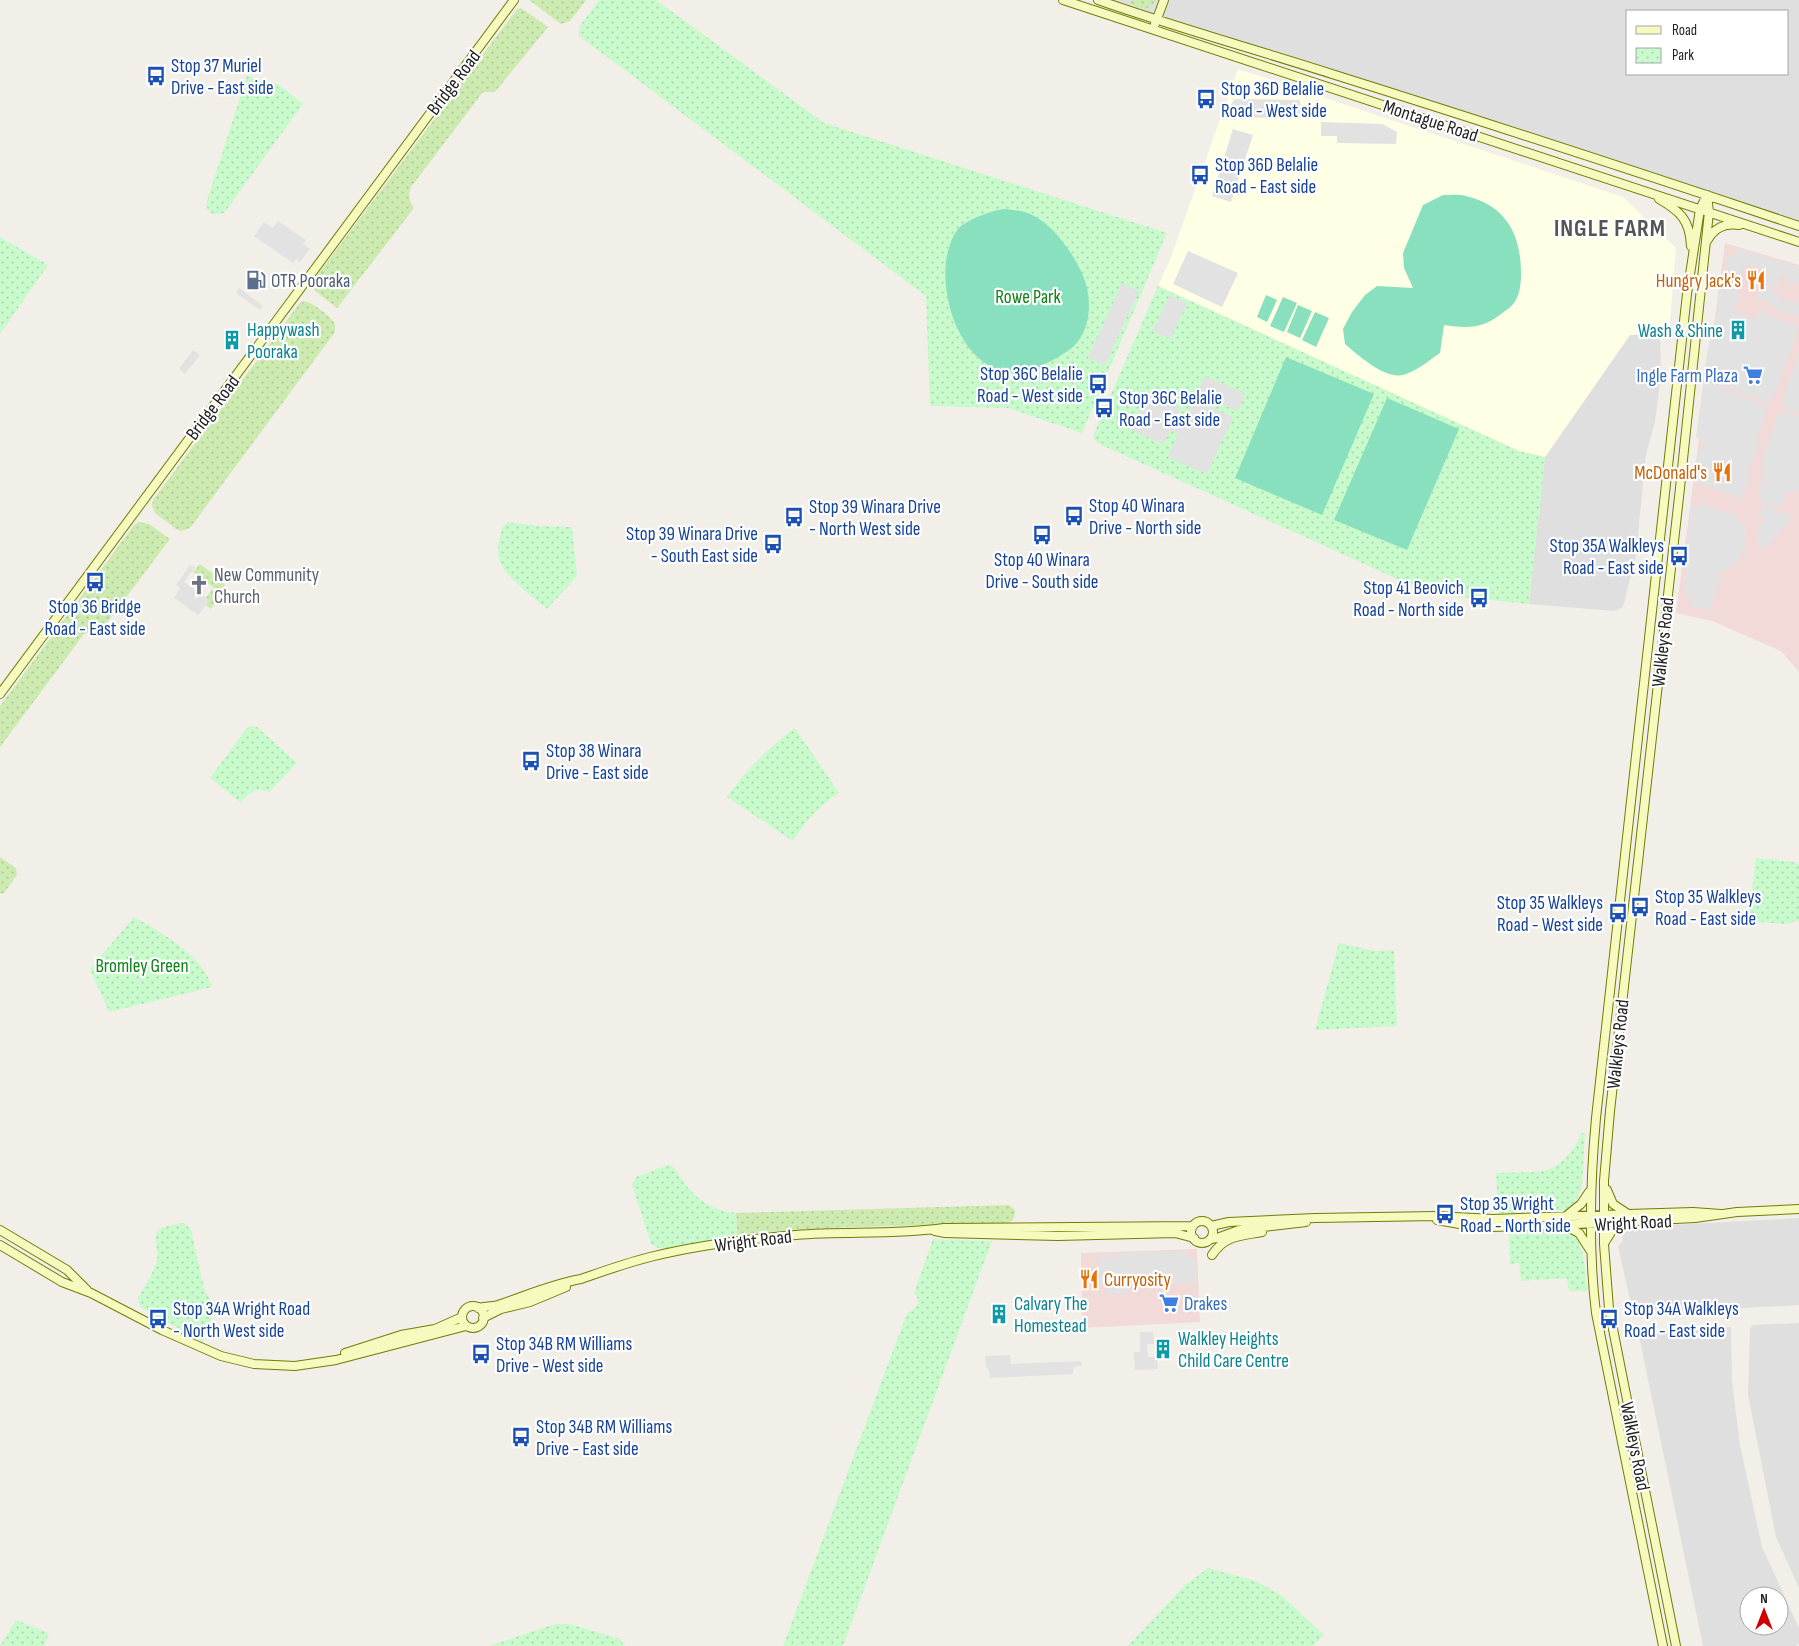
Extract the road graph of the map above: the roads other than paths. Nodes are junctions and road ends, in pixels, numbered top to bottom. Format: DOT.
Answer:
graph roads {
  1 [pos="514,0"];
  2 [pos="1064,0"];
  3 [pos="1098,0"];
  4 [pos="1164,0"];
  5 [pos="1156,21"];
  6 [pos="1153,30"];
  7 [pos="1646,191"];
  8 [pos="1707,196"];
  9 [pos="1700,208"];
  10 [pos="1709,212"];
  11 [pos="1799,226"];
  12 [pos="1760,229"];
  13 [pos="1799,242"];
  14 [pos="1706,245"];
  15 [pos="1691,266"];
  16 [pos="0,694"];
  17 [pos="1604,1181"];
  18 [pos="1590,1191"];
  19 [pos="1799,1209"];
  20 [pos="1628,1214"];
  21 [pos="1721,1214"];
  22 [pos="1320,1218"];
  23 [pos="1604,1219"];
  24 [pos="1590,1220"];
  25 [pos="1564,1221"];
  26 [pos="1624,1222"];
  27 [pos="1193,1226"];
  28 [pos="1211,1226"];
  29 [pos="1278,1227"];
  30 [pos="0,1230"];
  31 [pos="930,1230"];
  32 [pos="1194,1238"];
  33 [pos="1211,1239"];
  34 [pos="1604,1244"];
  35 [pos="0,1245"];
  36 [pos="1591,1252"];
  37 [pos="1212,1255"];
  38 [pos="581,1279"];
  39 [pos="91,1293"];
  40 [pos="478,1308"];
  41 [pos="462,1317"];
  42 [pos="483,1318"];
  43 [pos="466,1326"];
  44 [pos="327,1360"];
  45 [pos="1663,1646"];
  46 [pos="1676,1646"];
  1 -- 16 [label="main road, Bridge Road"];
  2 -- 6 [label="main road, Montague Road"];
  3 -- 5 [label="main road, Montague Road"];
  4 -- 5 [label="main road"];
  5 -- 6 [label="main road"];
  5 -- 8 [label="main road, Montague Road"];
  6 -- 7 [label="main road, Montague Road"];
  7 -- 9 [label="main road, Montague Road"];
  7 -- 15 [label="main road"];
  8 -- 9 [label="main road, Walkleys Road"];
  8 -- 10 [label="main road, Walkleys Road"];
  8 -- 11 [label="main road, Montague Road"];
  9 -- 10 [label="main road, Montague Road"];
  9 -- 15 [label="main road, Walkleys Road"];
  10 -- 12 [label="main road, Montague Road"];
  10 -- 14 [label="main road, Walkleys Road"];
  12 -- 13 [label="main road, Montague Road"];
  12 -- 14 [label="main road"];
  14 -- 17 [label="main road, Walkleys Road"];
  15 -- 18 [label="main road, Walkleys Road"];
  17 -- 20 [label="main road"];
  17 -- 23 [label="main road, Walkleys Road"];
  18 -- 24 [label="main road, Walkleys Road"];
  18 -- 25 [label="main road"];
  19 -- 21 [label="main road, Wright Road"];
  20 -- 21 [label="main road, Wright Road"];
  20 -- 23 [label="main road, Wright Road"];
  21 -- 26 [label="main road, Wright Road"];
  22 -- 25 [label="main road, Wright Road"];
  22 -- 28 [label="main road, Wright Road"];
  22 -- 29 [label="main road, Wright Road"];
  23 -- 24 [label="main road, Wright Road"];
  23 -- 26 [label="main road, Wright Road"];
  23 -- 34 [label="main road, Walkleys Road"];
  24 -- 25 [label="main road, Wright Road"];
  24 -- 36 [label="main road, Walkleys Road"];
  25 -- 36 [label="main road"];
  26 -- 34 [label="main road"];
  27 -- 28 [label="main road"];
  27 -- 31 [label="main road, Wright Road"];
  27 -- 32 [label="main road"];
  28 -- 33 [label="main road"];
  29 -- 33 [label="main road, Wright Road"];
  29 -- 37 [label="main road"];
  30 -- 39 [label="main road"];
  31 -- 32 [label="main road, Wright Road"];
  31 -- 38 [label="main road, Wright Road"];
  32 -- 33 [label="main road"];
  34 -- 46 [label="main road, Walkleys Road"];
  35 -- 39 [label="main road"];
  36 -- 45 [label="main road, Walkleys Road"];
  38 -- 40 [label="main road, Wright Road"];
  38 -- 42 [label="main road, Wright Road"];
  39 -- 44 [label="main road"];
  40 -- 41 [label="main road"];
  40 -- 42 [label="main road"];
  41 -- 43 [label="main road"];
  41 -- 44 [label="main road"];
  42 -- 43 [label="main road"];
  43 -- 44 [label="main road"];
}
